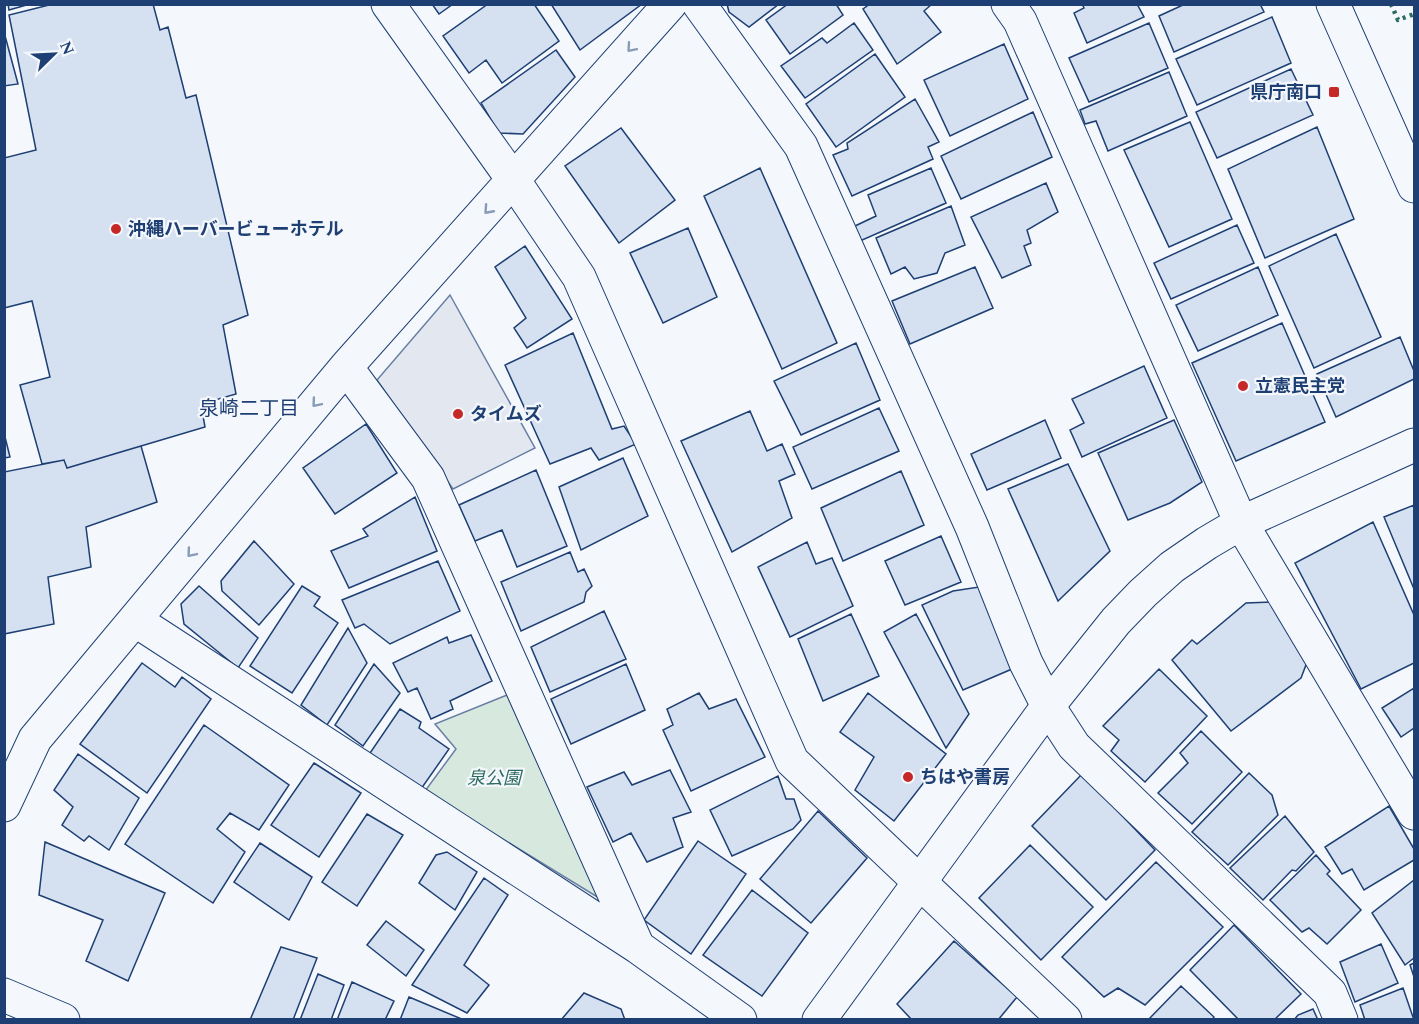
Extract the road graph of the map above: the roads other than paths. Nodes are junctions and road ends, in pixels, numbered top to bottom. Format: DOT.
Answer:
graph roads {
  1 [pos="388,4"];
  2 [pos="670,4"];
  3 [pos="699,4"];
  4 [pos="1008,4"];
  5 [pos="1333,4"];
  6 [pos="514,181"];
  7 [pos="1414,186"];
  8 [pos="346,367"];
  9 [pos="1414,445"];
  10 [pos="1241,523"];
  11 [pos="135,620"];
  12 [pos="1048,706"];
  13 [pos="4,805"];
  14 [pos="1414,813"];
  15 [pos="921,882"];
  16 [pos="638,947"];
  17 [pos="20,1006"];
  18 [pos="63,1020"];
  19 [pos="741,1020"];
  20 [pos="819,1020"];
  21 [pos="1065,1020"];
  22 [pos="1341,1020"];
  1 -- 6 [label="street"];
  2 -- 6 [label="street, one-way"];
  3 -- 12 [label="street"];
  4 -- 10 [label="street"];
  5 -- 7 [label="street"];
  6 -- 8 [label="street, one-way"];
  6 -- 15 [label="street"];
  8 -- 11 [label="street, one-way"];
  8 -- 16 [label="street"];
  9 -- 10 [label="street"];
  10 -- 12 [label="street"];
  10 -- 14 [label="street"];
  11 -- 13 [label="street"];
  11 -- 16 [label="street"];
  12 -- 15 [label="street"];
  12 -- 22 [label="street"];
  15 -- 20 [label="street"];
  15 -- 21 [label="street"];
  16 -- 19 [label="street"];
  17 -- 18 [label="street"];
}
